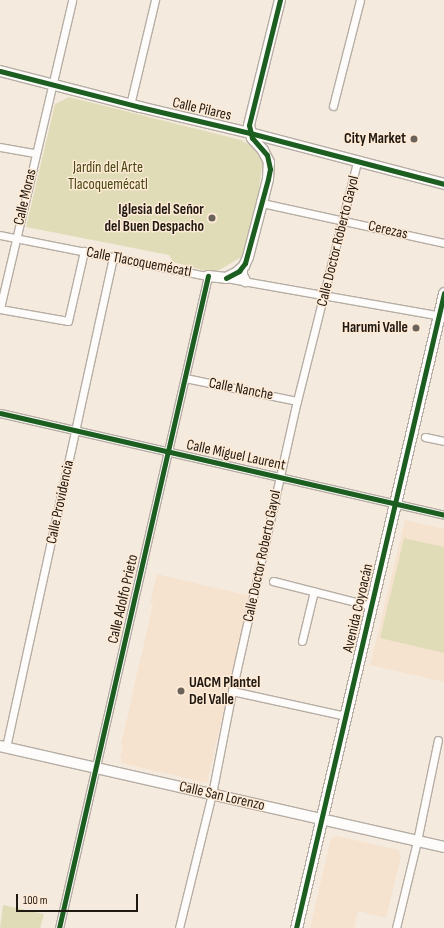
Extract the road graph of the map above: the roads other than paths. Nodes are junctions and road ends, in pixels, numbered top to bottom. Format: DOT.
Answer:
graph roads {
  1 [pos="72,0"];
  2 [pos="155,0"];
  3 [pos="280,0"];
  4 [pos="360,0"];
  5 [pos="0,72"];
  6 [pos="52,85"];
  7 [pos="130,105"];
  8 [pos="333,106"];
  9 [pos="250,132"];
  10 [pos="0,147"];
  11 [pos="35,153"];
  12 [pos="357,162"];
  13 [pos="444,184"];
  14 [pos="262,203"];
  15 [pos="342,220"];
  16 [pos="0,235"];
  17 [pos="16,238"];
  18 [pos="444,242"];
  19 [pos="84,251"];
  20 [pos="114,257"];
  21 [pos="242,268"];
  22 [pos="208,276"];
  23 [pos="226,278"];
  24 [pos="245,281"];
  25 [pos="444,293"];
  26 [pos="324,295"];
  27 [pos="0,308"];
  28 [pos="441,316"];
  29 [pos="185,378"];
  30 [pos="297,401"];
  31 [pos="0,413"];
  32 [pos="75,430"];
  33 [pos="425,437"];
  34 [pos="444,441"];
  35 [pos="168,452"];
  36 [pos="279,476"];
  37 [pos="394,503"];
  38 [pos="444,515"];
  39 [pos="274,581"];
  40 [pos="314,591"];
  41 [pos="371,606"];
  42 [pos="302,641"];
  43 [pos="232,691"];
  44 [pos="346,716"];
  45 [pos="438,740"];
  46 [pos="3,746"];
  47 [pos="97,768"];
  48 [pos="212,794"];
  49 [pos="322,819"];
  50 [pos="417,841"];
  51 [pos="444,847"];
  52 [pos="59,928"];
  53 [pos="178,928"];
  54 [pos="296,928"];
  55 [pos="396,928"];
  1 -- 6 [label="street, Calle Moras"];
  2 -- 7 [label="street"];
  3 -- 9 [label="street"];
  4 -- 8 [label="street"];
  5 -- 6 [label="street, Calle Pilares"];
  6 -- 7 [label="street, Calle Pilares"];
  6 -- 11 [label="street, Calle Moras"];
  7 -- 9 [label="street, Calle Pilares"];
  9 -- 12 [label="street, Calle Pilares"];
  9 -- 14 [label="street"];
  10 -- 11 [label="street"];
  11 -- 17 [label="street, Calle Moras"];
  12 -- 13 [label="street, Calle Pilares"];
  12 -- 15 [label="street, Calle Doctor Roberto Gayol"];
  14 -- 15 [label="street, Cerezas"];
  14 -- 21 [label="street"];
  15 -- 18 [label="street, Cerezas"];
  15 -- 26 [label="street, Calle Doctor Roberto Gayol"];
  16 -- 17 [label="street, Calle Tlacoquemécatl"];
  17 -- 19 [label="street, Calle Tlacoquemécatl"];
  17 -- 27 [label="street, Calle Moras"];
  19 -- 20 [label="street, Calle Tlacoquemécatl"];
  19 -- 27 [label="street"];
  20 -- 22 [label="street, Calle Tlacoquemécatl"];
  20 -- 32 [label="street, Calle Providencia"];
  21 -- 23 [label="street"];
  21 -- 24 [label="street"];
  22 -- 23 [label="street, Calle Tlacoquemécatl"];
  22 -- 29 [label="street, Calle Adolfo Prieto"];
  23 -- 24 [label="street, Calle Tlacoquemécatl"];
  24 -- 26 [label="street, Calle Tlacoquemécatl"];
  25 -- 28 [label="main road, Avenida Coyoacán"];
  26 -- 28 [label="street, Calle Tlacoquemécatl"];
  26 -- 30 [label="street, Calle Doctor Roberto Gayol"];
  28 -- 37 [label="main road, Avenida Coyoacán"];
  29 -- 30 [label="street, Calle Nanche"];
  29 -- 35 [label="street, Calle Adolfo Prieto"];
  30 -- 36 [label="street, Calle Doctor Roberto Gayol"];
  31 -- 32 [label="street, Calle Miguel Laurent"];
  32 -- 35 [label="street, Calle Miguel Laurent"];
  32 -- 46 [label="street, Calle Providencia"];
  33 -- 34 [label="street"];
  35 -- 36 [label="street, Calle Miguel Laurent"];
  35 -- 47 [label="street, Calle Adolfo Prieto"];
  36 -- 37 [label="street, Calle Miguel Laurent"];
  36 -- 43 [label="street, Calle Doctor Roberto Gayol"];
  37 -- 38 [label="street, Calle Miguel Laurent"];
  37 -- 41 [label="main road, Avenida Coyoacán"];
  39 -- 40 [label="street"];
  40 -- 41 [label="street"];
  40 -- 42 [label="street"];
  41 -- 44 [label="main road, Avenida Coyoacán"];
  43 -- 44 [label="street"];
  43 -- 48 [label="street, Calle Doctor Roberto Gayol"];
  44 -- 49 [label="main road, Avenida Coyoacán"];
  45 -- 50 [label="street"];
  46 -- 47 [label="street, Calle San Lorenzo"];
  47 -- 48 [label="street, Calle San Lorenzo"];
  47 -- 52 [label="street, Calle Adolfo Prieto"];
  48 -- 49 [label="street, Calle San Lorenzo"];
  48 -- 53 [label="street, Calle Doctor Roberto Gayol"];
  49 -- 50 [label="street, Calle San Lorenzo"];
  49 -- 54 [label="main road, Avenida Coyoacán"];
  50 -- 51 [label="street, Calle San Lorenzo"];
  50 -- 55 [label="street"];
}
